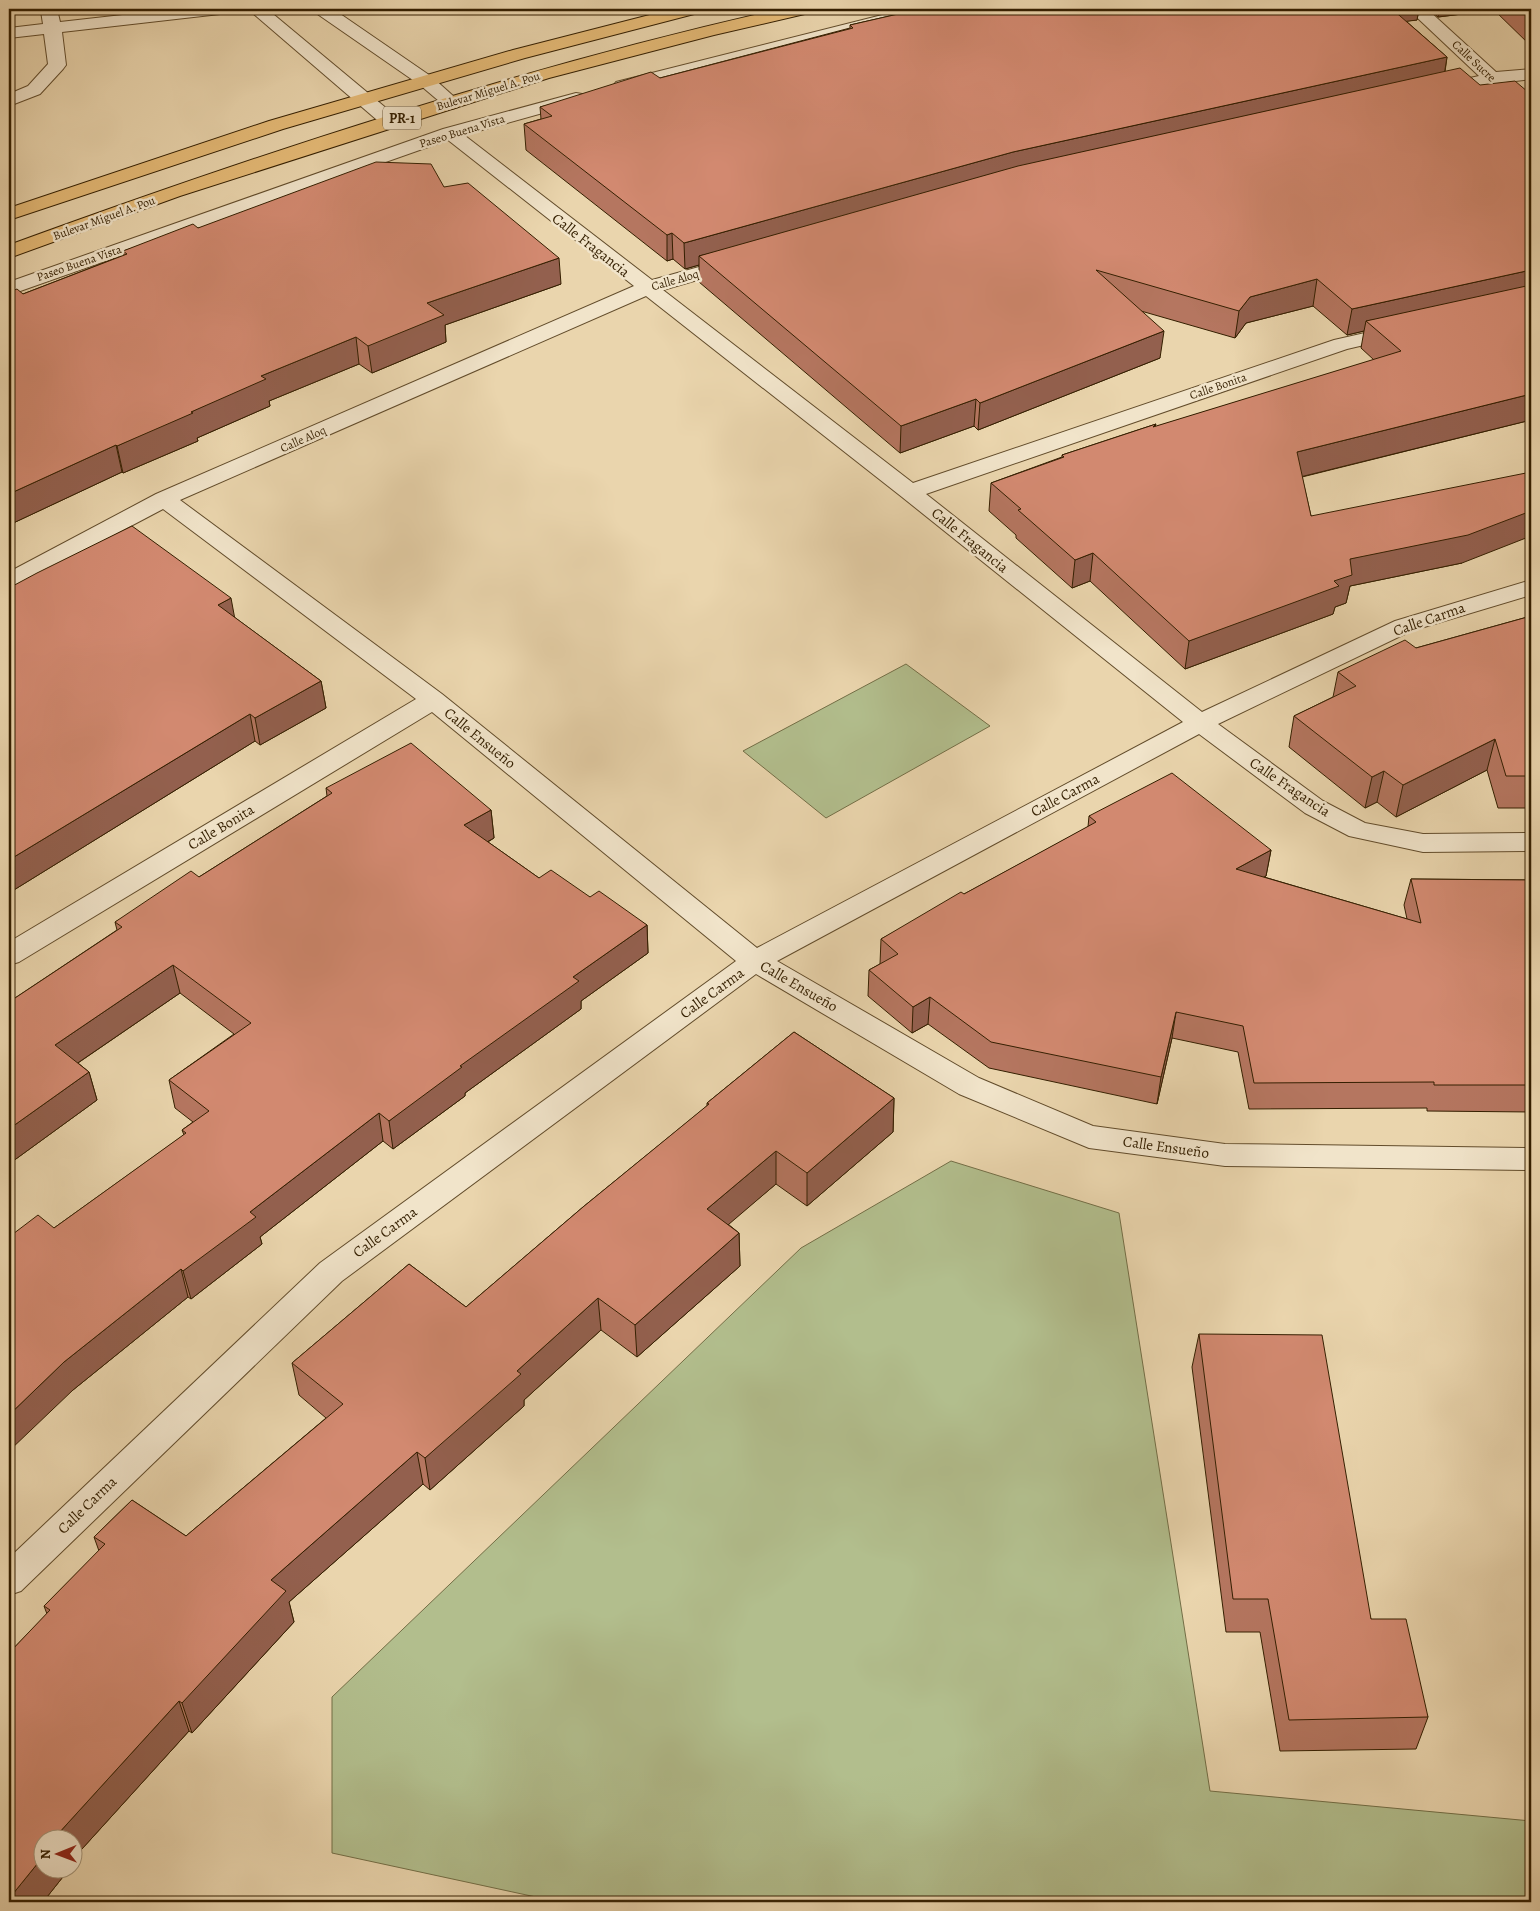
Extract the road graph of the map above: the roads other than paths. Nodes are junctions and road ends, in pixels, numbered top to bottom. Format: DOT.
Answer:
graph roads {
  1 [pos="220,9"];
  2 [pos="258,9"];
  3 [pos="322,9"];
  4 [pos="692,9"];
  5 [pos="804,9"];
  6 [pos="926,9"];
  7 [pos="1417,9"];
  8 [pos="50,15"];
  9 [pos="9,33"];
  10 [pos="1531,74"];
  11 [pos="1492,78"];
  12 [pos="426,81"];
  13 [pos="610,90"];
  14 [pos="1424,93"];
  15 [pos="590,95"];
  16 [pos="364,99"];
  17 [pos="9,101"];
  18 [pos="452,103"];
  19 [pos="1531,112"];
  20 [pos="391,122"];
  21 [pos="450,133"];
  22 [pos="9,214"];
  23 [pos="9,252"];
  24 [pos="752,258"];
  25 [pos="647,288"];
  26 [pos="9,289"];
  27 [pos="1417,327"];
  28 [pos="910,492"];
  29 [pos="164,500"];
  30 [pos="9,580"];
  31 [pos="1531,587"];
  32 [pos="433,700"];
  33 [pos="1200,723"];
  34 [pos="1531,842"];
  35 [pos="9,954"];
  36 [pos="755,961"];
  37 [pos="1531,1159"];
  38 [pos="9,1580"];
  1 -- 8 [label="street"];
  2 -- 16 [label="street"];
  3 -- 12 [label="street"];
  4 -- 12 [label="main road, Bulevar Miguel A. Pou / PR-1"];
  5 -- 18 [label="main road, Bulevar Miguel A. Pou / PR-1"];
  6 -- 13 [label="street"];
  7 -- 11 [label="street, Calle Sucre"];
  8 -- 9 [label="street"];
  8 -- 17 [label="street"];
  10 -- 11 [label="street"];
  11 -- 14 [label="street"];
  11 -- 19 [label="street, Calle Sucre"];
  12 -- 16 [label="main road, Bulevar Miguel A. Pou / PR-1"];
  12 -- 18 [label="street"];
  15 -- 21 [label="street, Paseo Buena Vista"];
  16 -- 20 [label="street"];
  16 -- 22 [label="main road, Bulevar Miguel A. Pou / PR-1"];
  18 -- 20 [label="main road, Bulevar Miguel A. Pou / PR-1"];
  20 -- 23 [label="main road, Bulevar Miguel A. Pou / PR-1"];
  21 -- 25 [label="street, Calle Fragancia"];
  21 -- 26 [label="street, Paseo Buena Vista"];
  24 -- 25 [label="street, Calle Aloq"];
  25 -- 28 [label="street, Calle Fragancia"];
  25 -- 29 [label="street, Calle Aloq"];
  27 -- 28 [label="street, Calle Bonita"];
  28 -- 33 [label="street, Calle Fragancia"];
  29 -- 30 [label="street, Calle Aloq"];
  29 -- 32 [label="street, Calle Ensueño"];
  31 -- 33 [label="street, Calle Carma"];
  32 -- 35 [label="street, Calle Bonita"];
  32 -- 36 [label="street, Calle Ensueño"];
  33 -- 34 [label="street, Calle Fragancia"];
  33 -- 36 [label="street, Calle Carma"];
  36 -- 37 [label="street, Calle Ensueño"];
  36 -- 38 [label="street, Calle Carma"];
}
